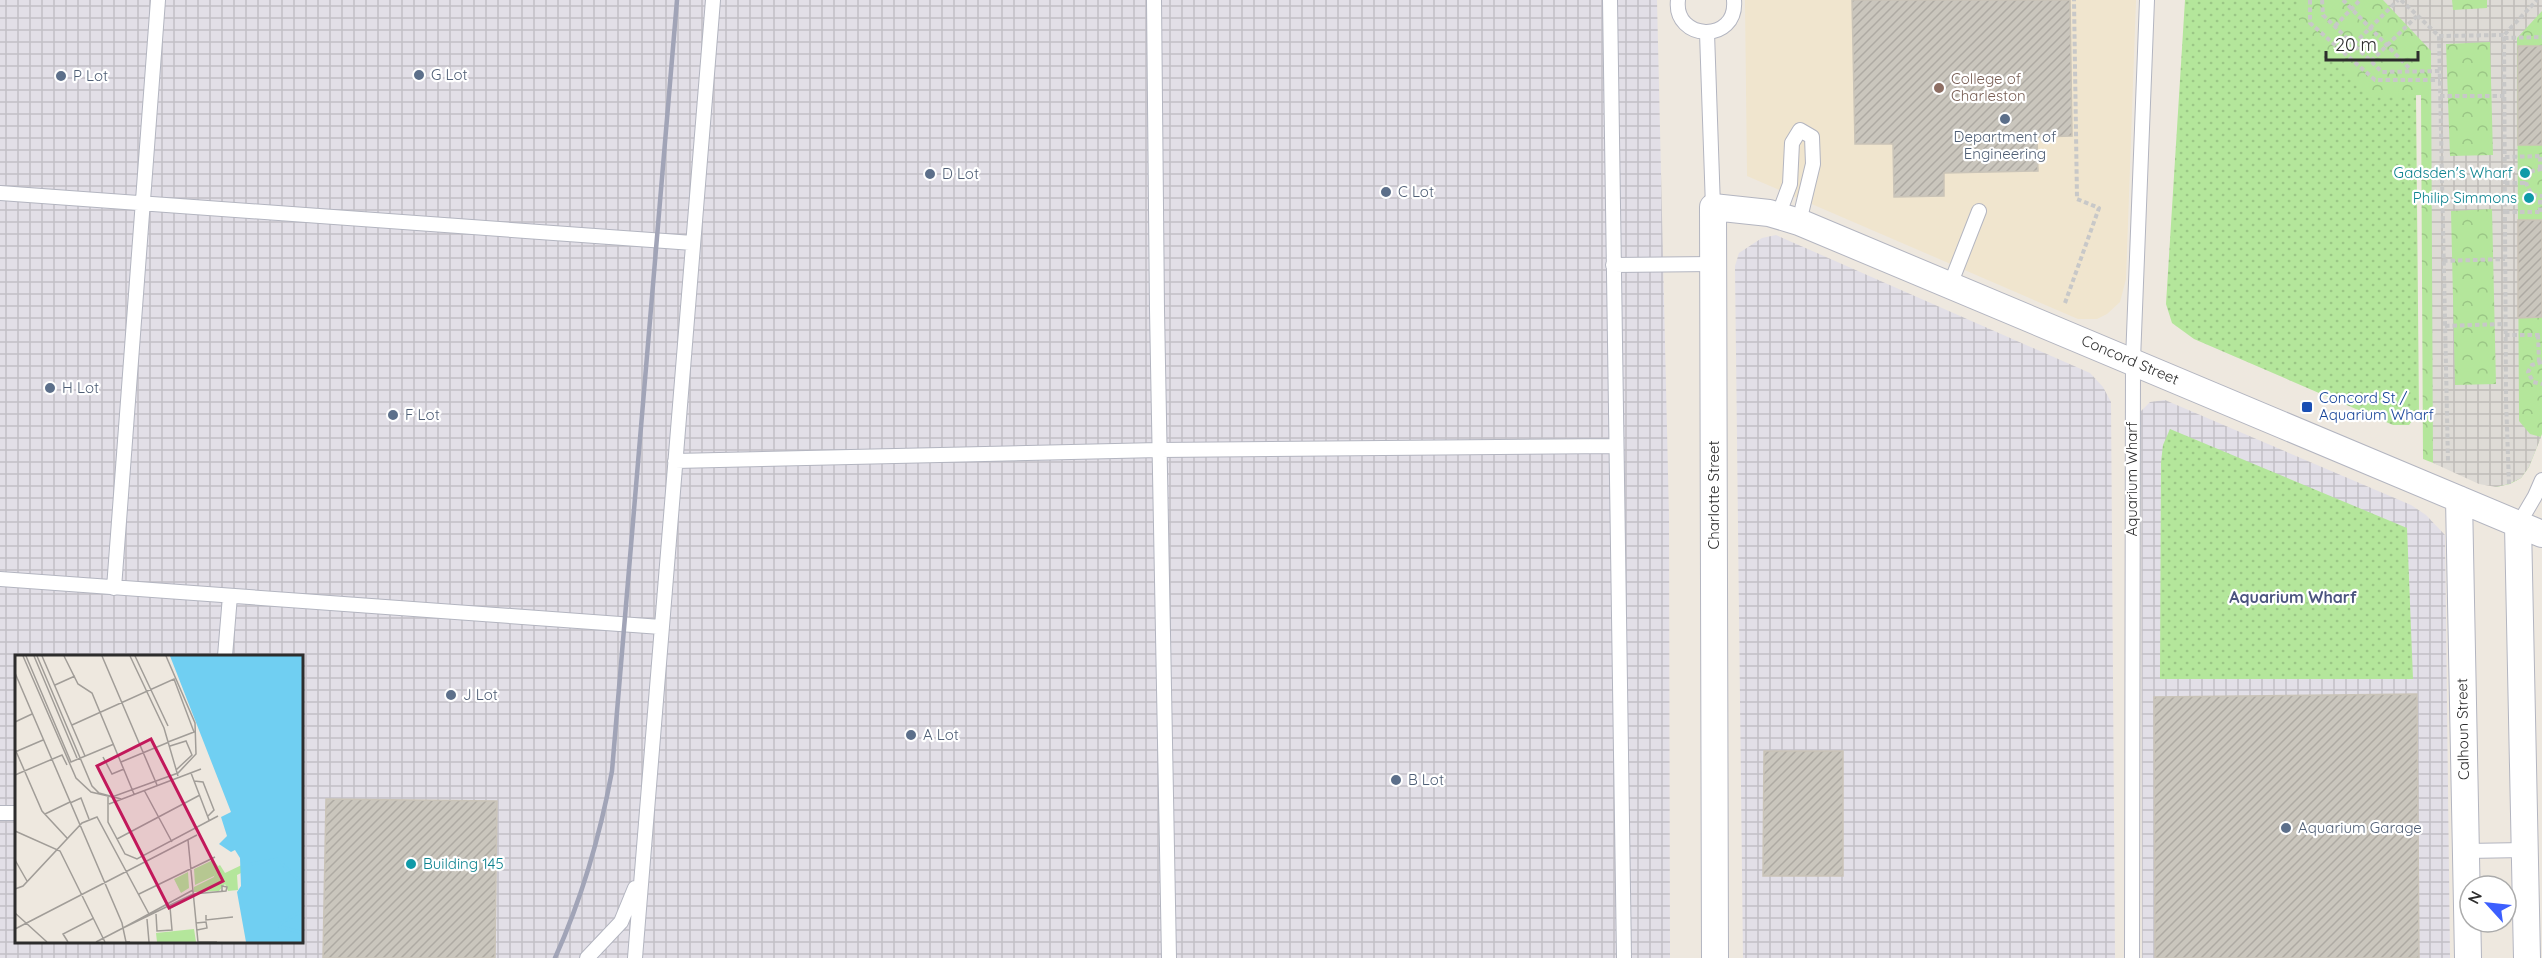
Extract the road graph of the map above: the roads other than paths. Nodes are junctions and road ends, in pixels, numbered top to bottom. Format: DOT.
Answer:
graph roads {
  1 [pos="158,0"];
  2 [pos="713,0"];
  3 [pos="1154,0"];
  4 [pos="1610,0"];
  5 [pos="1678,0"];
  6 [pos="1734,0"];
  7 [pos="2147,0"];
  8 [pos="1707,33"];
  9 [pos="0,194"];
  10 [pos="143,203"];
  11 [pos="1713,207"];
  12 [pos="1979,211"];
  13 [pos="1789,219"];
  14 [pos="693,243"];
  15 [pos="1713,264"];
  16 [pos="1612,265"];
  17 [pos="1950,285"];
  18 [pos="2133,360"];
  19 [pos="1615,446"];
  20 [pos="1159,450"];
  21 [pos="675,461"];
  22 [pos="2542,480"];
  23 [pos="2459,499"];
  24 [pos="2518,525"];
  25 [pos="2542,534"];
  26 [pos="0,579"];
  27 [pos="114,588"];
  28 [pos="230,596"];
  29 [pos="661,627"];
  30 [pos="225,655"];
  31 [pos="2524,850"];
  32 [pos="2466,851"];
  33 [pos="642,866"];
  34 [pos="2532,950"];
  35 [pos="587,958"];
  36 [pos="635,958"];
  37 [pos="1168,958"];
  38 [pos="1624,958"];
  39 [pos="1715,958"];
  40 [pos="2132,958"];
  41 [pos="2468,958"];
  1 -- 10 [label="lane"];
  2 -- 14 [label="lane"];
  3 -- 20 [label="lane"];
  4 -- 16 [label="lane"];
  5 -- 8 [label="lane"];
  6 -- 8 [label="lane"];
  7 -- 18 [label="lane, Aquarium Wharf"];
  8 -- 11 [label="lane, Charlotte Street"];
  9 -- 10 [label="lane"];
  10 -- 14 [label="lane"];
  10 -- 27 [label="lane"];
  11 -- 13 [label="street, Concord Street"];
  11 -- 15 [label="street, Charlotte Street"];
  12 -- 17 [label="lane"];
  13 -- 13 [label="lane"];
  13 -- 17 [label="street, Concord Street"];
  14 -- 21 [label="lane"];
  15 -- 16 [label="lane"];
  15 -- 39 [label="street, Charlotte Street"];
  16 -- 19 [label="lane"];
  17 -- 18 [label="street, Concord Street"];
  18 -- 23 [label="street, Concord Street"];
  18 -- 40 [label="lane, Aquarium Wharf"];
  19 -- 20 [label="lane"];
  19 -- 38 [label="lane"];
  20 -- 21 [label="lane"];
  20 -- 37 [label="lane"];
  21 -- 29 [label="lane"];
  22 -- 24 [label="lane"];
  23 -- 24 [label="street, Concord Street"];
  23 -- 32 [label="street, Calhoun Street"];
  24 -- 25 [label="street, Concord Street"];
  24 -- 31 [label="street"];
  26 -- 27 [label="lane"];
  27 -- 28 [label="lane"];
  28 -- 29 [label="lane"];
  28 -- 30 [label="lane"];
  29 -- 33 [label="lane"];
  31 -- 32 [label="lane"];
  31 -- 34 [label="street"];
  32 -- 41 [label="street, Calhoun Street"];
  33 -- 35 [label="lane"];
  33 -- 36 [label="lane"];
}
